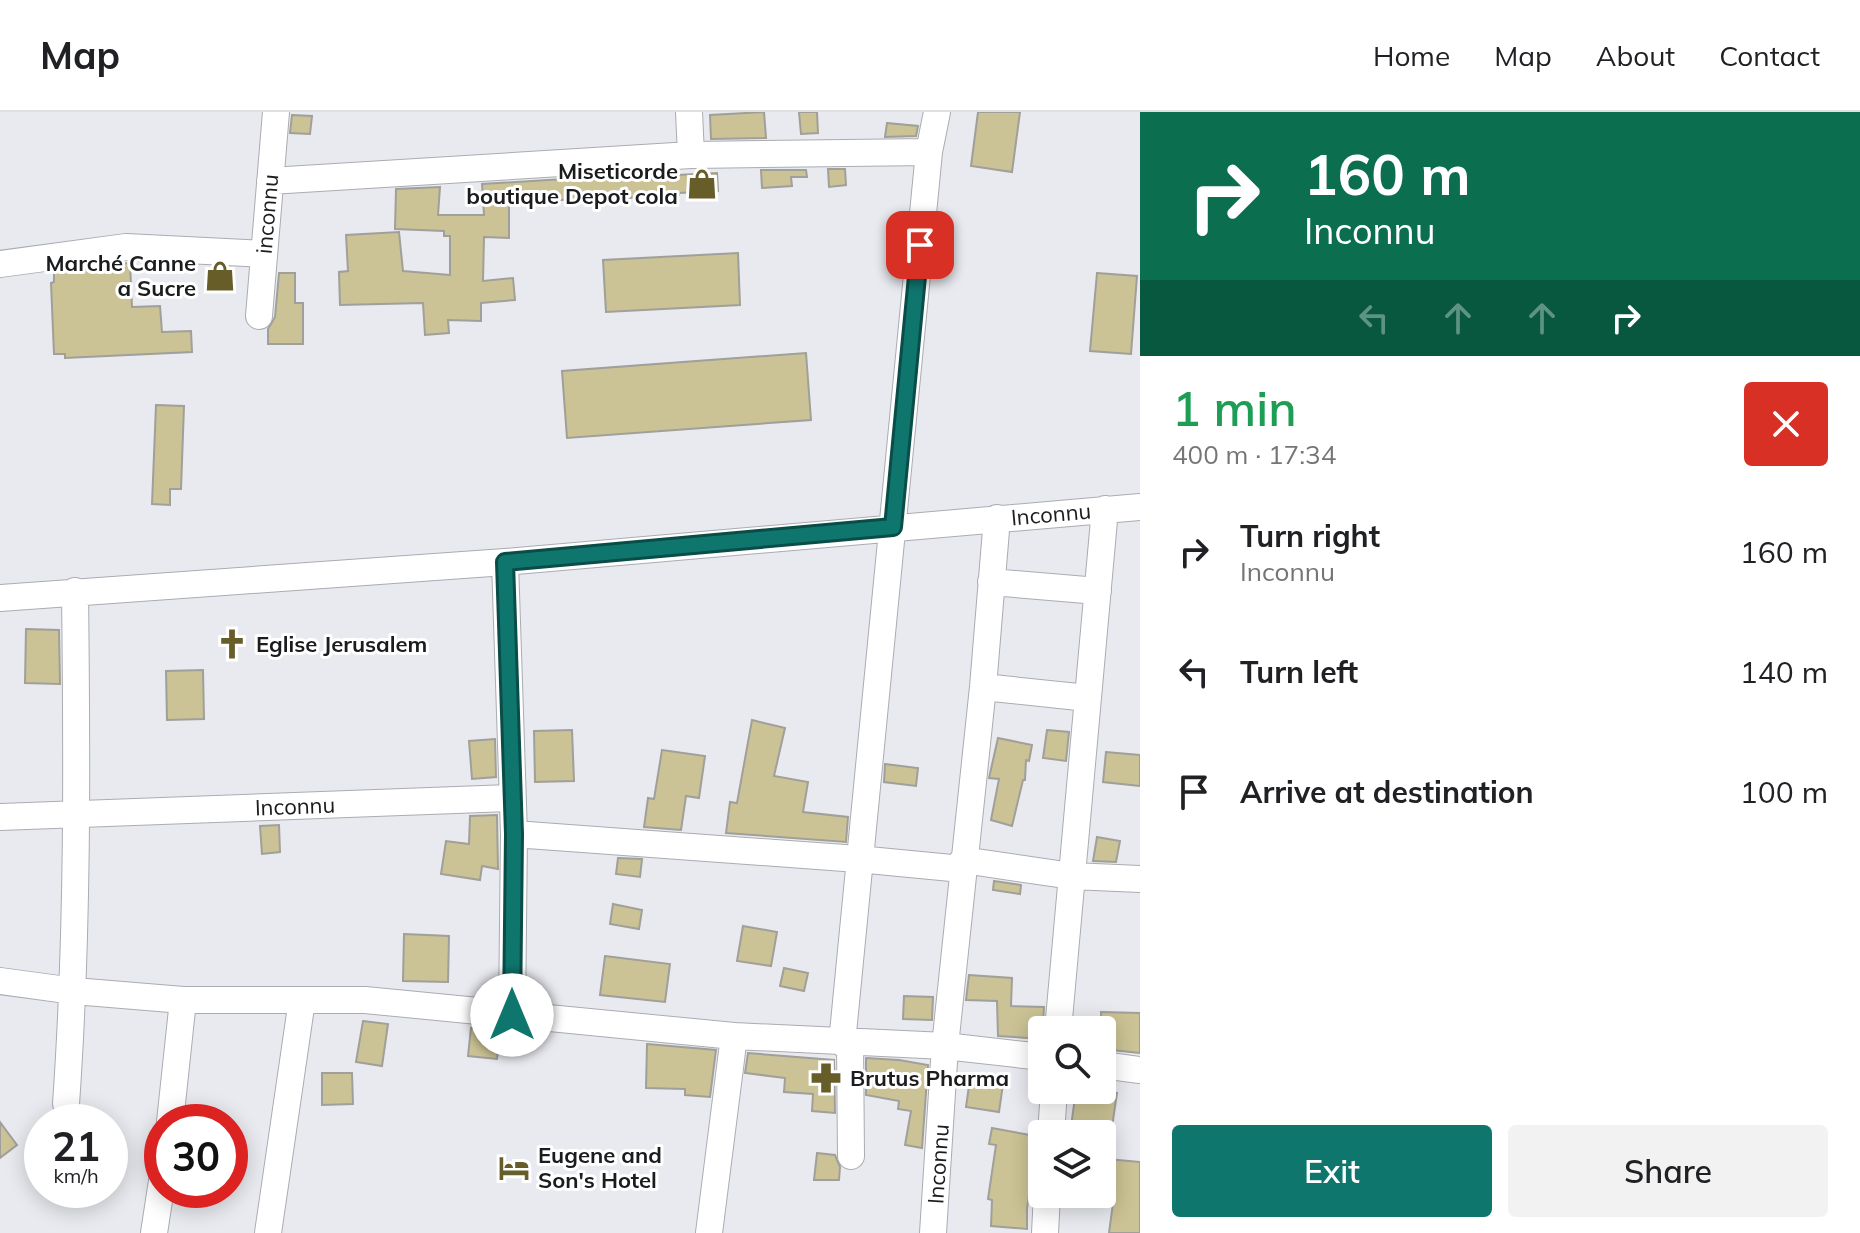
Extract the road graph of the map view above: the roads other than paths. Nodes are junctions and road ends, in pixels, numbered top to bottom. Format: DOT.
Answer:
graph roads {
  1 [pos="276,112"];
  2 [pos="689,112"];
  3 [pos="937,112"];
  4 [pos="929,152"];
  5 [pos="691,155"];
  6 [pos="270,181"];
  7 [pos="264,254"];
  8 [pos="0,264"];
  9 [pos="259,316"];
  10 [pos="1140,507"];
  11 [pos="1105,509"];
  12 [pos="997,518"];
  13 [pos="893,527"];
  14 [pos="505,562"];
  15 [pos="991,582"];
  16 [pos="75,591"];
  17 [pos="1098,591"];
  18 [pos="0,598"];
  19 [pos="983,687"];
  20 [pos="1088,698"];
  21 [pos="512,798"];
  22 [pos="78,815"];
  23 [pos="0,817"];
  24 [pos="514,834"];
  25 [pos="858,859"];
  26 [pos="963,865"];
  27 [pos="1072,876"];
  28 [pos="1140,879"];
  29 [pos="0,981"];
  30 [pos="74,991"];
  31 [pos="183,1000"];
  32 [pos="302,1000"];
  33 [pos="512,1015"];
  34 [pos="1059,1016"];
  35 [pos="734,1036"];
  36 [pos="846,1043"];
  37 [pos="945,1046"];
  38 [pos="1028,1055"];
  39 [pos="1116,1067"];
  40 [pos="1140,1070"];
  41 [pos="66,1104"];
  42 [pos="172,1104"];
  43 [pos="851,1156"];
  44 [pos="158,1208"];
  45 [pos="1046,1208"];
  46 [pos="154,1233"];
  47 [pos="268,1233"];
  48 [pos="709,1233"];
  49 [pos="933,1233"];
  50 [pos="1045,1233"];
  1 -- 6 [label="street, inconnu"];
  2 -- 5 [label="street"];
  3 -- 4 [label="street"];
  4 -- 5 [label="street"];
  4 -- 13 [label="street"];
  5 -- 6 [label="street"];
  6 -- 7 [label="street, inconnu"];
  7 -- 8 [label="street"];
  7 -- 9 [label="street, inconnu"];
  10 -- 11 [label="street, Inconnu"];
  11 -- 12 [label="street, Inconnu"];
  11 -- 17 [label="street, Inconnu"];
  12 -- 13 [label="street, Inconnu"];
  12 -- 15 [label="street, Inconnu"];
  13 -- 14 [label="street, Inconnu"];
  13 -- 25 [label="street"];
  14 -- 16 [label="street, Inconnu"];
  14 -- 21 [label="street"];
  15 -- 17 [label="street"];
  15 -- 19 [label="street, Inconnu"];
  16 -- 18 [label="street, Inconnu"];
  16 -- 22 [label="street"];
  17 -- 20 [label="street, Inconnu"];
  19 -- 20 [label="street"];
  19 -- 26 [label="street, Inconnu"];
  20 -- 27 [label="street, Inconnu"];
  21 -- 22 [label="street, Inconnu"];
  21 -- 24 [label="street"];
  22 -- 23 [label="street, Inconnu"];
  22 -- 30 [label="street"];
  24 -- 25 [label="street"];
  24 -- 33 [label="street"];
  25 -- 26 [label="street"];
  25 -- 36 [label="street"];
  26 -- 27 [label="street"];
  26 -- 37 [label="street, Inconnu"];
  27 -- 28 [label="street"];
  27 -- 34 [label="street, Inconnu"];
  29 -- 30 [label="street"];
  30 -- 31 [label="street"];
  30 -- 41 [label="street"];
  31 -- 32 [label="street"];
  31 -- 42 [label="street"];
  32 -- 33 [label="street"];
  32 -- 47 [label="street"];
  33 -- 35 [label="street"];
  35 -- 36 [label="street"];
  35 -- 48 [label="street"];
  36 -- 37 [label="street"];
  36 -- 43 [label="street"];
  37 -- 38 [label="street"];
  37 -- 49 [label="street, Inconnu"];
  39 -- 40 [label="street"];
  44 -- 46 [label="street"];
  45 -- 50 [label="street"];
}
